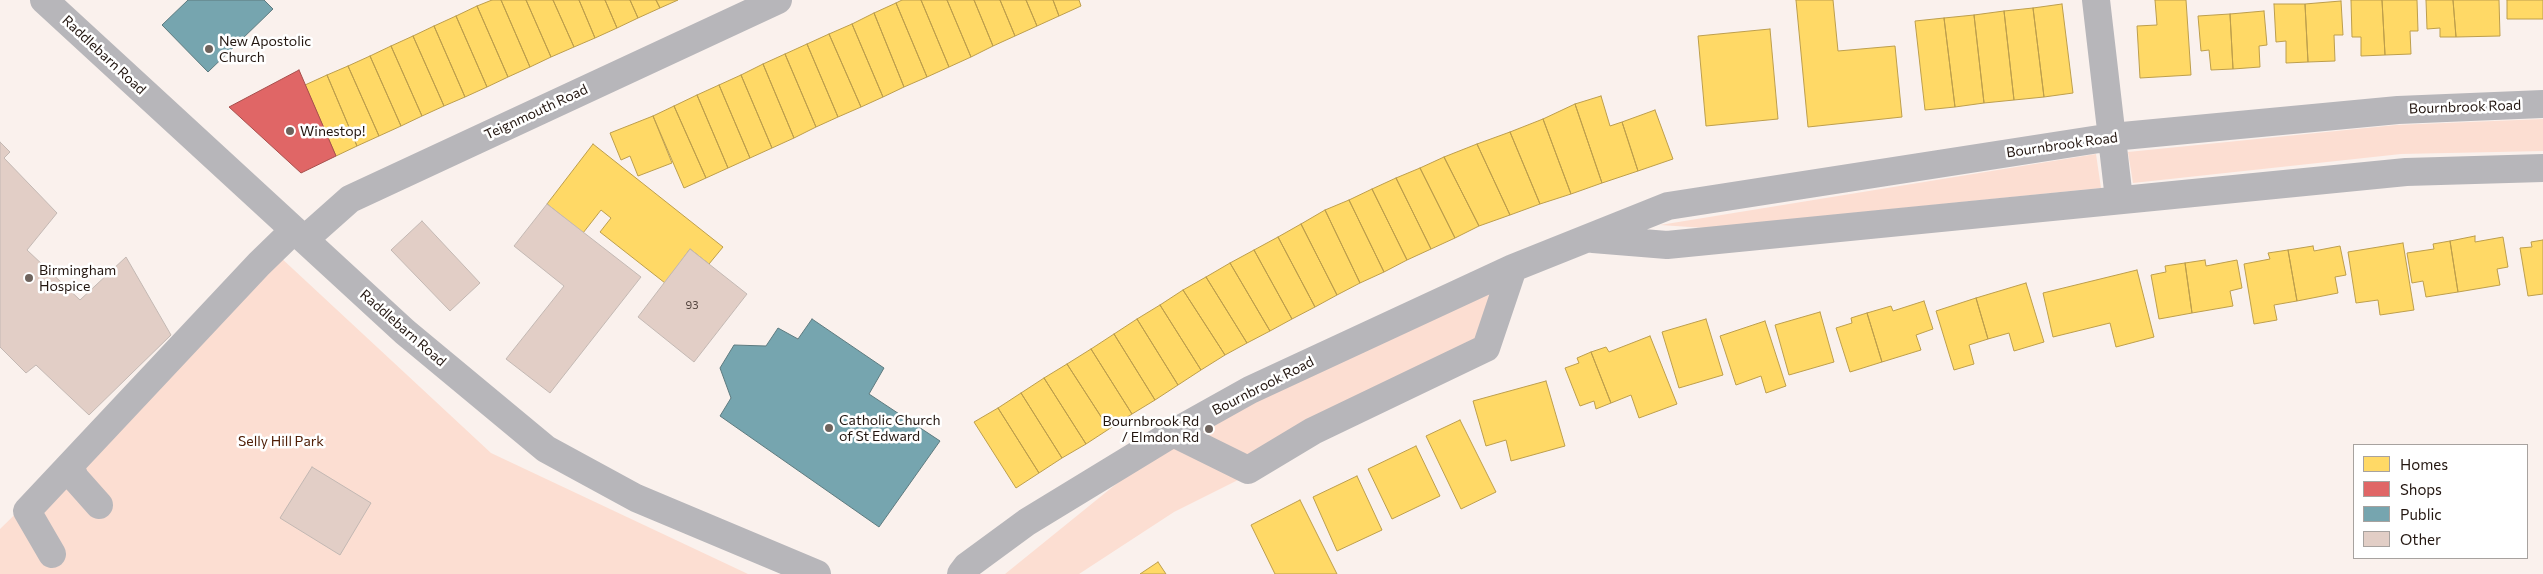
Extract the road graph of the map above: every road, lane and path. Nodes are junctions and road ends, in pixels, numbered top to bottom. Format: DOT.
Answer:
graph roads {
  1 [pos="44,0"];
  2 [pos="778,0"];
  3 [pos="2096,0"];
  4 [pos="2543,104"];
  5 [pos="2112,137"];
  6 [pos="2543,168"];
  7 [pos="2119,199"];
  8 [pos="299,235"];
  9 [pos="1589,239"];
  10 [pos="1513,268"];
  11 [pos="1173,432"];
  12 [pos="70,466"];
  13 [pos="99,505"];
  14 [pos="52,554"];
  15 [pos="817,574"];
  16 [pos="961,574"];
  1 -- 8 [label="street, Raddlebarn Road"];
  2 -- 8 [label="street, Teignmouth Road"];
  3 -- 5 [label="street"];
  4 -- 5 [label="street, Bournbrook Road"];
  5 -- 7 [label="street"];
  5 -- 9 [label="street, Bournbrook Road"];
  6 -- 7 [label="street, Bournbrook Road"];
  7 -- 9 [label="street, Bournbrook Road"];
  8 -- 12 [label="street, Teignmouth Road"];
  8 -- 15 [label="street, Raddlebarn Road"];
  9 -- 10 [label="street, Bournbrook Road"];
  10 -- 11 [label="street, Bournbrook Road"];
  10 -- 11 [label="street"];
  11 -- 16 [label="street, Bournbrook Road"];
  12 -- 13 [label="street"];
  12 -- 14 [label="street, Teignmouth Road"];
}
